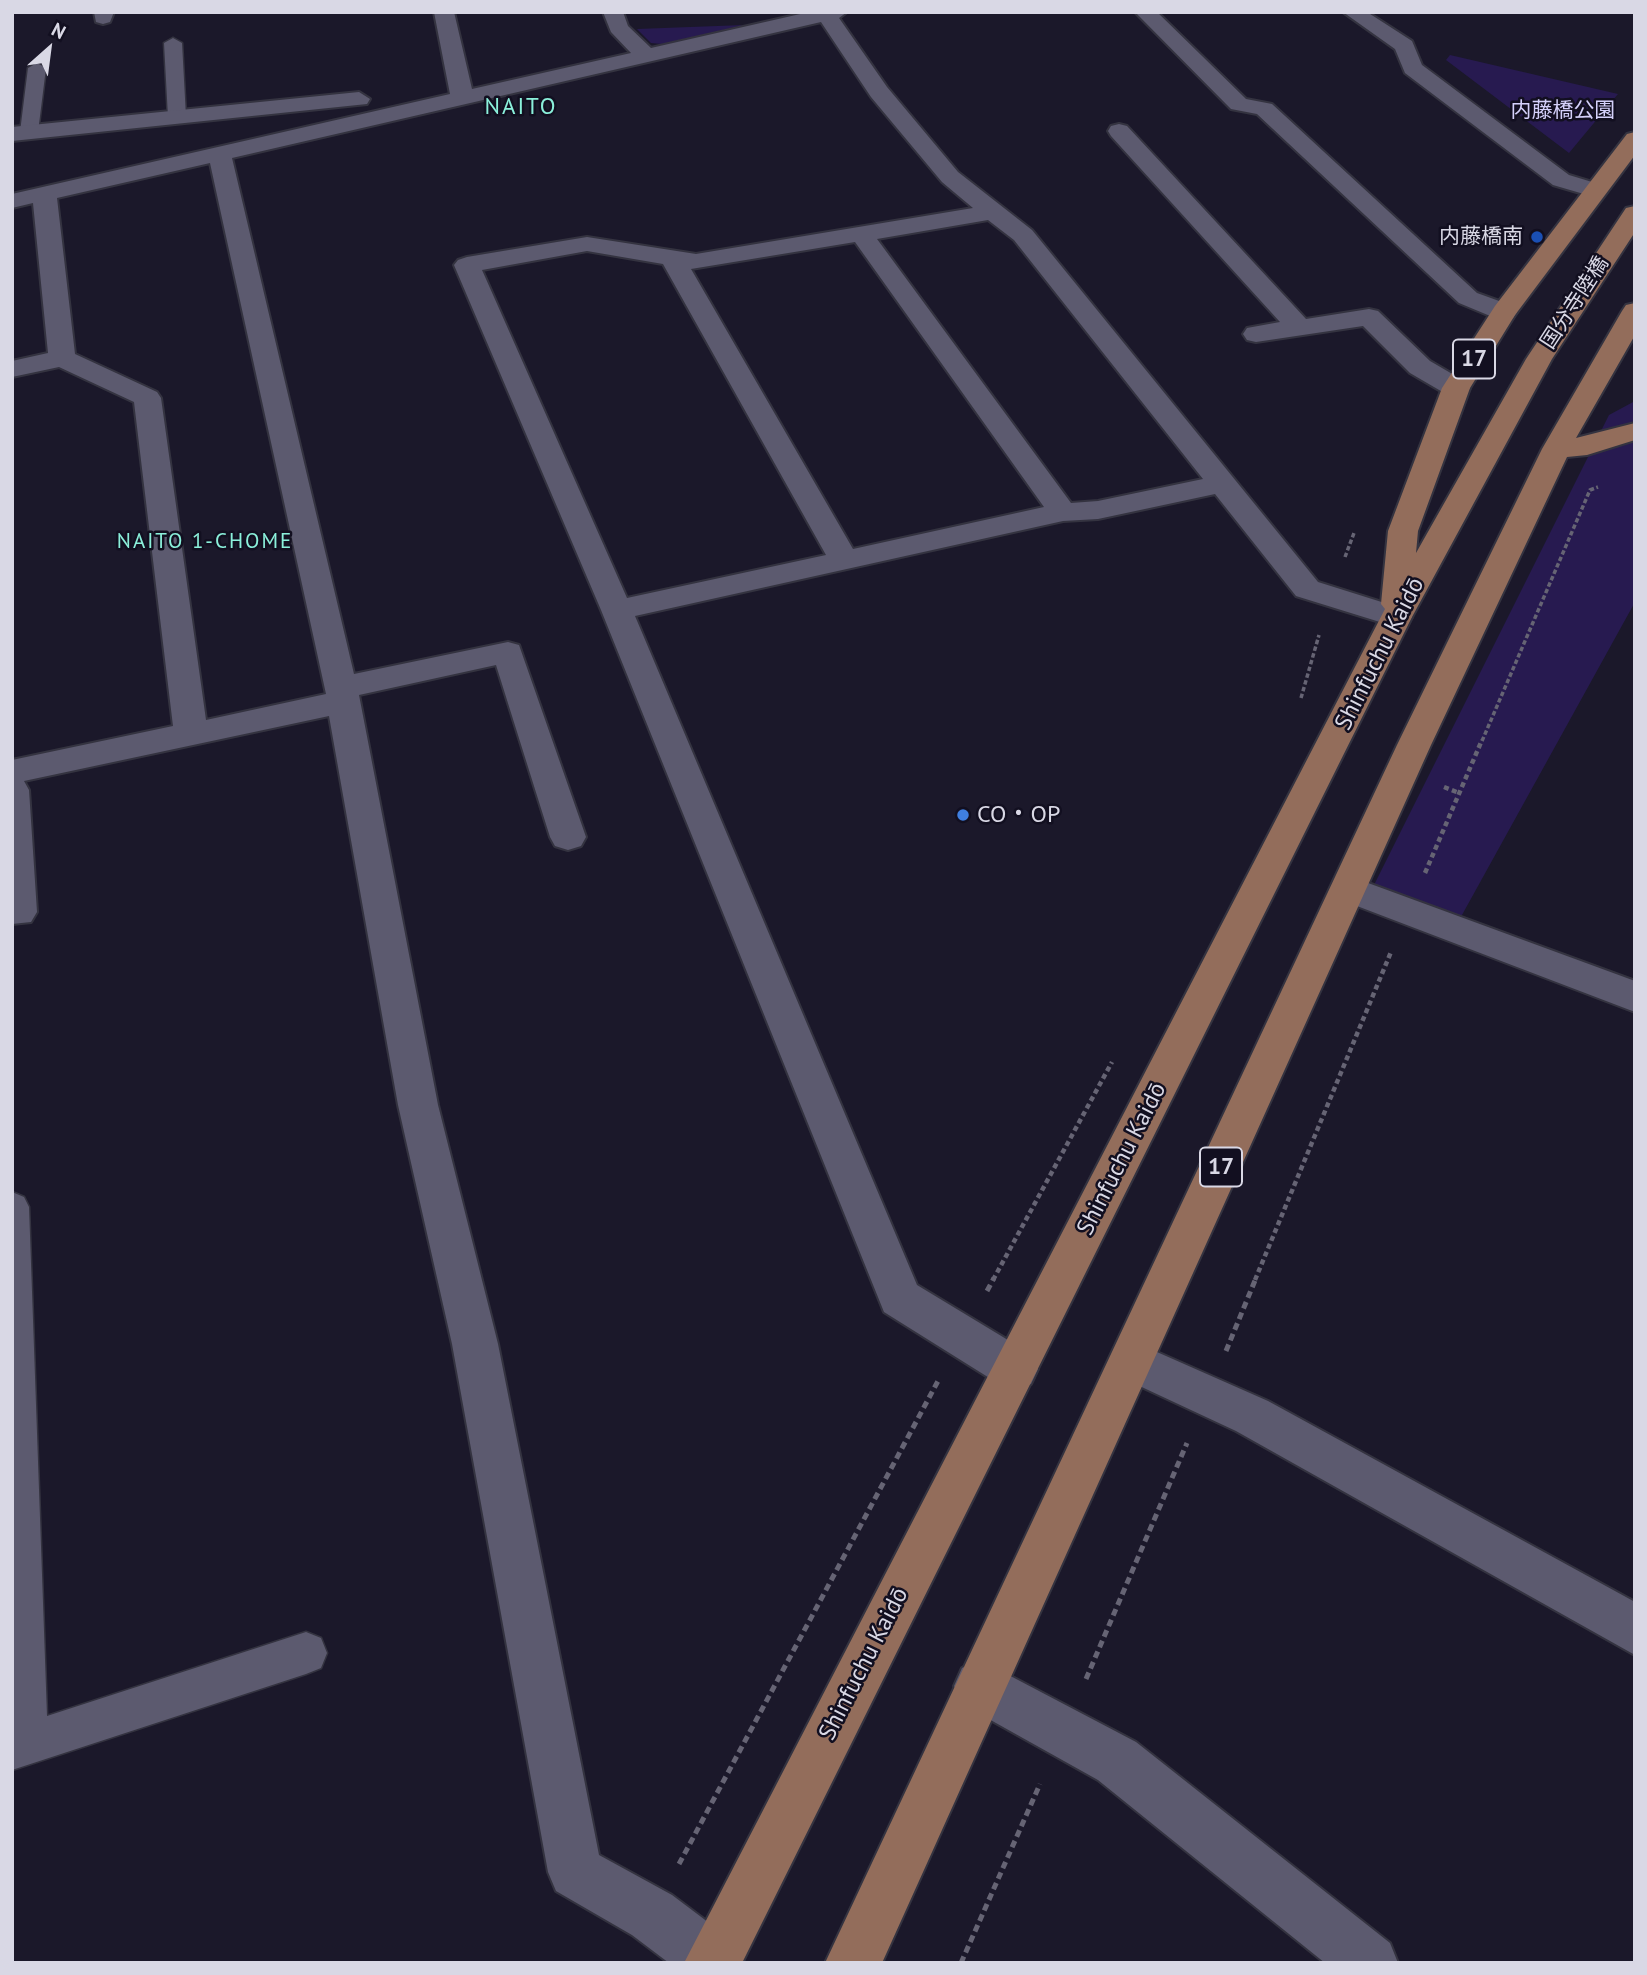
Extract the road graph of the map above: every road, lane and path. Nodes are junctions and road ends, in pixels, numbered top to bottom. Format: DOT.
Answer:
graph roads {
  1 [pos="444,12"];
  2 [pos="613,12"];
  3 [pos="1145,12"];
  4 [pos="1353,12"];
  5 [pos="832,13"];
  6 [pos="772,19"];
  7 [pos="173,43"];
  8 [pos="648,55"];
  9 [pos="37,68"];
  10 [pos="462,96"];
  11 [pos="177,117"];
  12 [pos="1119,131"];
  13 [pos="21,133"];
  14 [pos="1635,139"];
  15 [pos="219,152"];
  16 [pos="1594,190"];
  17 [pos="44,193"];
  18 [pos="12,201"];
  19 [pos="996,211"];
  20 [pos="1635,213"];
  21 [pos="860,234"];
  22 [pos="673,259"];
  23 [pos="1635,311"];
  24 [pos="1504,312"];
  25 [pos="1299,327"];
  26 [pos="1256,334"];
  27 [pos="62,358"];
  28 [pos="1539,359"];
  29 [pos="12,369"];
  30 [pos="1456,388"];
  31 [pos="1635,431"];
  32 [pos="1556,449"];
  33 [pos="1222,484"];
  34 [pos="1601,486"];
  35 [pos="1063,512"];
  36 [pos="1359,520"];
  37 [pos="844,560"];
  38 [pos="1331,596"];
  39 [pos="617,610"];
  40 [pos="1396,617"];
  41 [pos="342,695"];
  42 [pos="1298,707"];
  43 [pos="191,734"];
  44 [pos="12,772"];
  45 [pos="12,790"];
  46 [pos="568,836"];
  47 [pos="1349,889"];
  48 [pos="1407,912"];
  49 [pos="15,916"];
  50 [pos="1635,997"];
  51 [pos="1114,1058"];
  52 [pos="12,1207"];
  53 [pos="962,1337"];
  54 [pos="1132,1361"];
  55 [pos="1015,1369"];
  56 [pos="1635,1630"];
  57 [pos="306,1653"];
  58 [pos="980,1686"];
  59 [pos="19,1746"];
  60 [pos="652,1915"];
  61 [pos="712,1962"];
  62 [pos="853,1963"];
  63 [pos="1370,1963"];
  1 -- 10 [label="street"];
  2 -- 8 [label="street"];
  3 -- 24 [label="street"];
  4 -- 16 [label="street"];
  5 -- 6 [label="street"];
  5 -- 19 [label="street"];
  6 -- 8 [label="street"];
  7 -- 11 [label="lane"];
  8 -- 10 [label="street"];
  9 -- 13 [label="lane"];
  10 -- 11 [label="street"];
  10 -- 15 [label="street"];
  11 -- 13 [label="street"];
  12 -- 25 [label="street"];
  14 -- 16 [label="main road, 17"];
  15 -- 17 [label="street"];
  15 -- 41 [label="street"];
  16 -- 24 [label="main road, 17"];
  17 -- 18 [label="street"];
  17 -- 27 [label="street"];
  19 -- 21 [label="street"];
  19 -- 33 [label="street"];
  20 -- 28 [label="main road, 国分寺陸橋 / 17"];
  21 -- 22 [label="street"];
  21 -- 35 [label="street"];
  22 -- 37 [label="street"];
  22 -- 39 [label="street"];
  23 -- 32 [label="main road, 17"];
  24 -- 30 [label="main road, 17"];
  25 -- 26 [label="street"];
  25 -- 30 [label="street"];
  27 -- 29 [label="street"];
  27 -- 43 [label="street"];
  28 -- 40 [label="main road, Shinfuchu Kaidō / 17"];
  30 -- 40 [label="main road, 17"];
  31 -- 32 [label="main road"];
  32 -- 47 [label="main road, 17"];
  33 -- 35 [label="street"];
  33 -- 38 [label="street"];
  34 -- 48 [label="path"];
  35 -- 37 [label="street"];
  36 -- 38 [label="path"];
  37 -- 39 [label="street"];
  38 -- 40 [label="street"];
  38 -- 42 [label="path"];
  39 -- 53 [label="street"];
  40 -- 55 [label="main road, Shinfuchu Kaidō / 17"];
  41 -- 43 [label="street"];
  41 -- 46 [label="street"];
  41 -- 60 [label="street"];
  43 -- 44 [label="street"];
  45 -- 49 [label="street"];
  47 -- 48 [label="street"];
  47 -- 54 [label="main road, 17"];
  48 -- 50 [label="street"];
  51 -- 53 [label="path"];
  52 -- 59 [label="lane"];
  53 -- 55 [label="street"];
  53 -- 60 [label="path"];
  54 -- 56 [label="street"];
  54 -- 58 [label="main road, 17"];
  55 -- 61 [label="main road, Shinfuchu Kaidō / 17"];
  57 -- 59 [label="lane"];
  58 -- 62 [label="main road, 17"];
  58 -- 63 [label="street"];
  60 -- 61 [label="street"];
}
